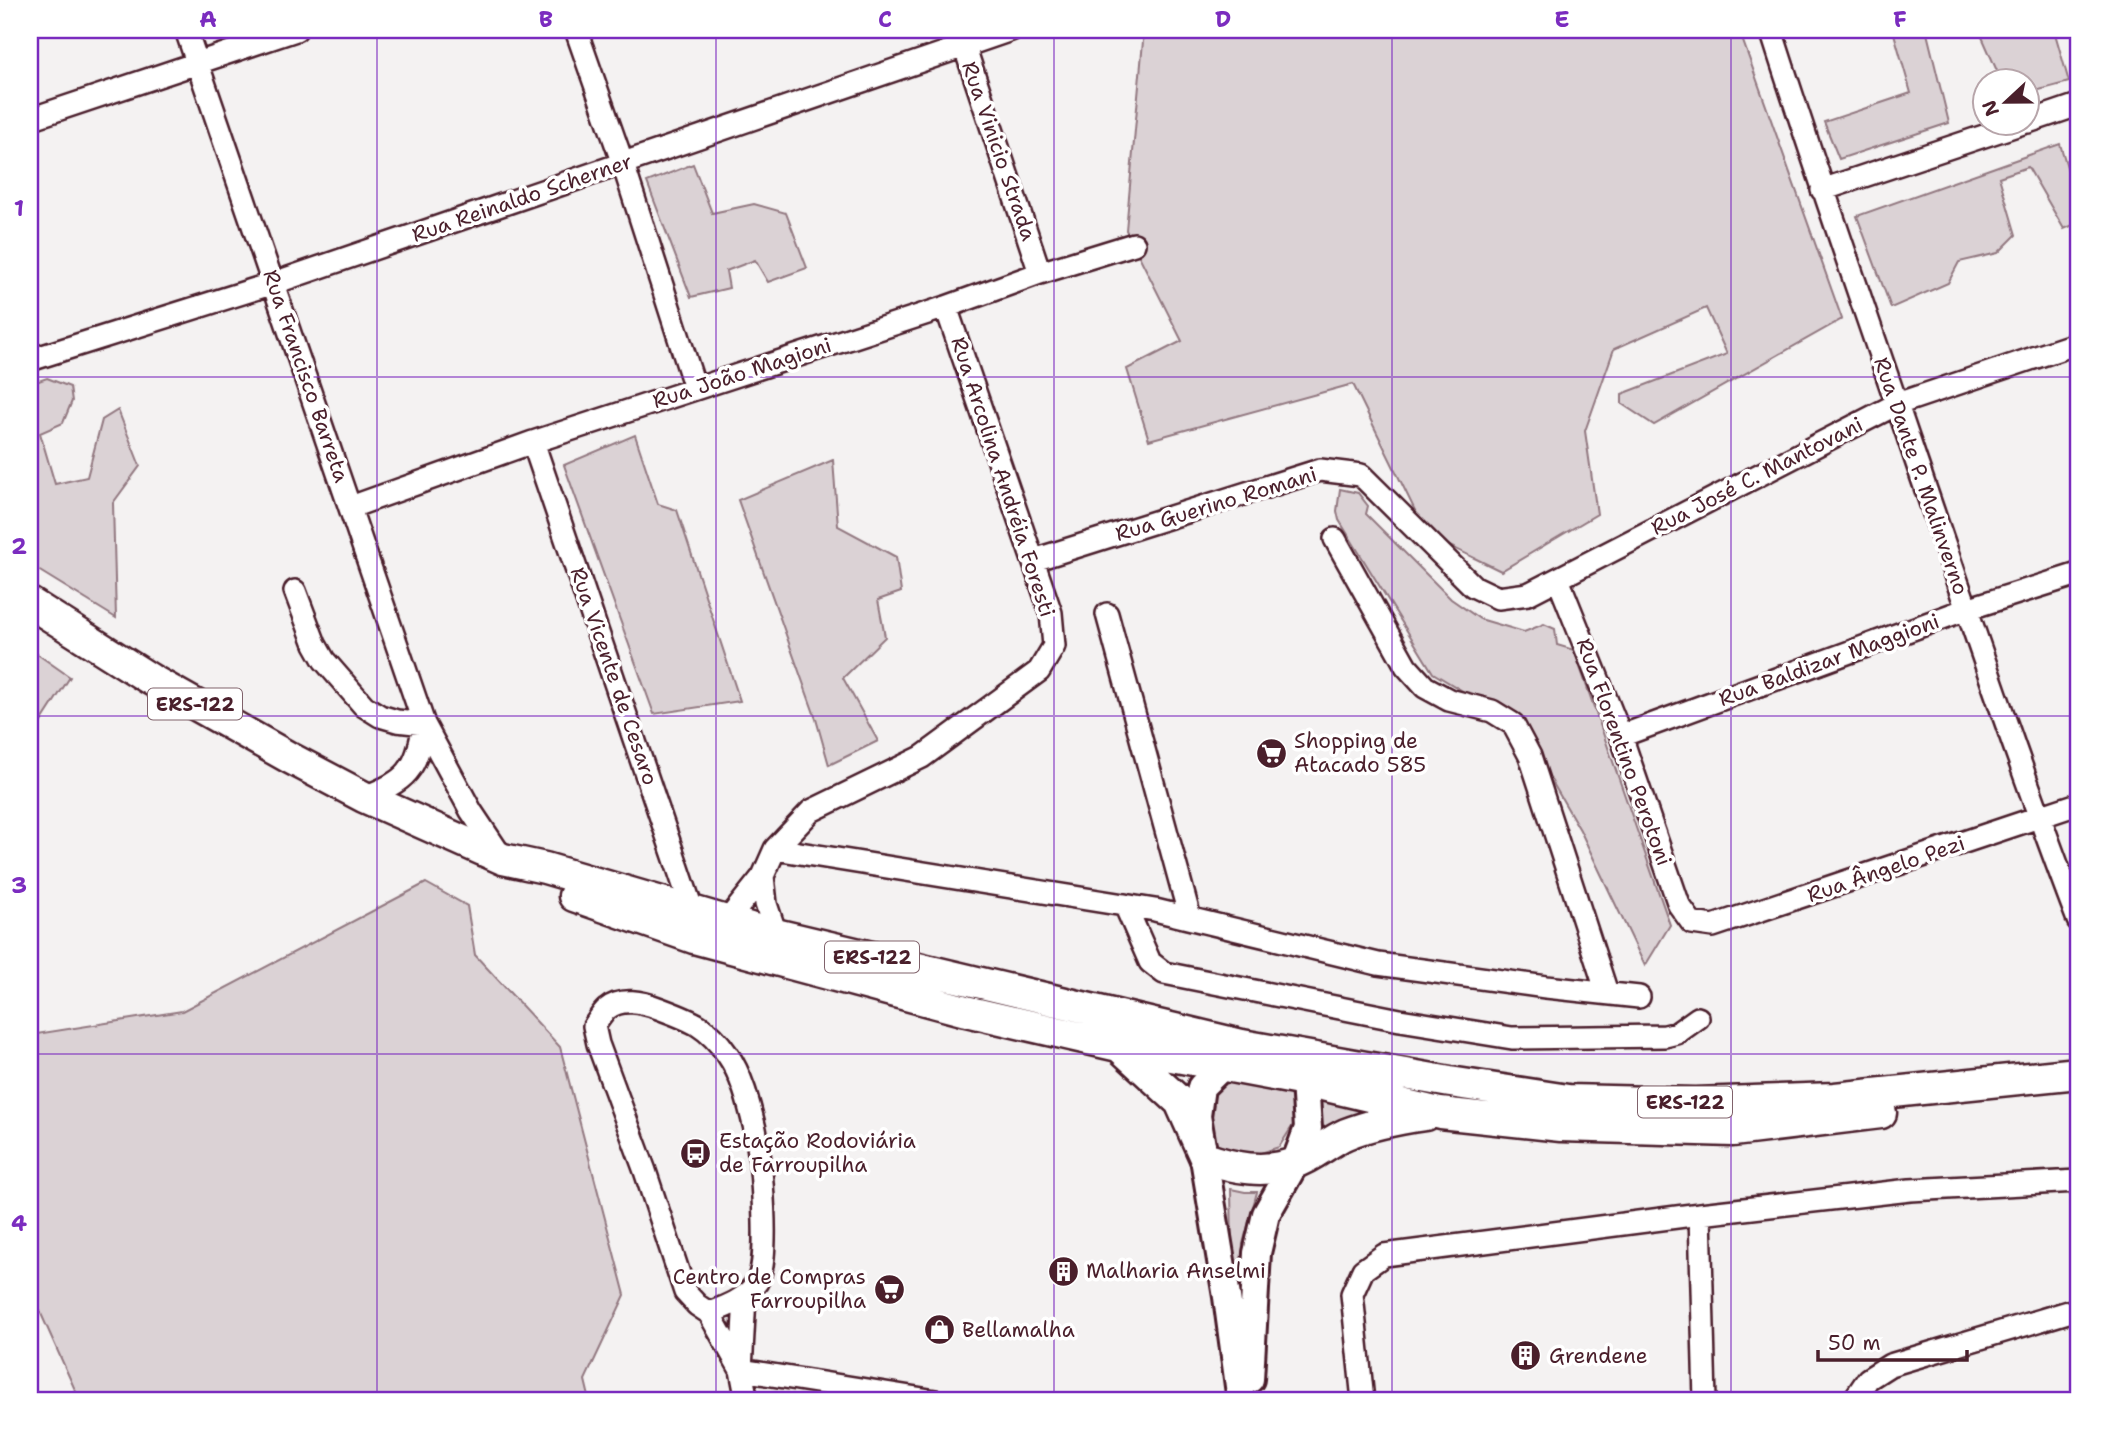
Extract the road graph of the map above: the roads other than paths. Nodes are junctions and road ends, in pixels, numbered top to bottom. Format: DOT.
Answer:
graph roads {
  1 [pos="186,30"];
  2 [pos="296,30"];
  3 [pos="576,30"];
  4 [pos="1011,30"];
  5 [pos="1771,30"];
  6 [pos="962,38"];
  7 [pos="198,63"];
  8 [pos="2078,105"];
  9 [pos="2042,117"];
  10 [pos="30,119"];
  11 [pos="1985,136"];
  12 [pos="623,164"];
  13 [pos="1822,190"];
  14 [pos="1134,244"];
  15 [pos="1040,273"];
  16 [pos="274,283"];
  17 [pos="946,307"];
  18 [pos="2078,343"];
  19 [pos="30,360"];
  20 [pos="695,388"];
  21 [pos="1897,404"];
  22 [pos="533,442"];
  23 [pos="351,507"];
  24 [pos="1335,539"];
  25 [pos="1034,560"];
  26 [pos="2078,574"];
  27 [pos="1559,579"];
  28 [pos="295,591"];
  29 [pos="30,603"];
  30 [pos="1967,609"];
  31 [pos="1107,614"];
  32 [pos="424,724"];
  33 [pos="1621,736"];
  34 [pos="364,797"];
  35 [pos="2078,804"];
  36 [pos="2039,817"];
  37 [pos="775,849"];
  38 [pos="503,859"];
  39 [pos="763,876"];
  40 [pos="1125,905"];
  41 [pos="693,912"];
  42 [pos="1189,918"];
  43 [pos="2078,919"];
  44 [pos="727,921"];
  45 [pos="1692,923"];
  46 [pos="776,934"];
  47 [pos="1607,993"];
  48 [pos="1639,997"];
  49 [pos="1698,1018"];
  50 [pos="1118,1045"];
  51 [pos="1234,1055"];
  52 [pos="1300,1068"];
  53 [pos="2078,1076"];
  54 [pos="1440,1113"];
  55 [pos="1295,1163"];
  56 [pos="1201,1174"];
  57 [pos="2078,1181"];
  58 [pos="1700,1214"];
  59 [pos="745,1297"];
  60 [pos="2078,1309"];
  61 [pos="709,1313"];
  62 [pos="741,1370"];
  63 [pos="747,1401"];
  64 [pos="936,1401"];
  65 [pos="1241,1401"];
  66 [pos="1248,1401"];
  67 [pos="1363,1401"];
  68 [pos="1705,1401"];
  69 [pos="1853,1401"];
  1 -- 7 [label="street, Rua Francisco Barreta"];
  2 -- 7 [label="street"];
  3 -- 12 [label="street"];
  4 -- 6 [label="street, Rua Reinaldo Scherner"];
  5 -- 13 [label="street, Rua Dante P. Malinverno"];
  6 -- 12 [label="street, Rua Reinaldo Scherner"];
  6 -- 15 [label="street, Rua Vinicio Strada"];
  7 -- 10 [label="street"];
  7 -- 16 [label="street, Rua Francisco Barreta"];
  8 -- 9 [label="street"];
  11 -- 13 [label="street"];
  12 -- 16 [label="street, Rua Reinaldo Scherner"];
  12 -- 20 [label="street"];
  13 -- 21 [label="street, Rua Dante P. Malinverno"];
  14 -- 15 [label="street, Rua João Magioni"];
  15 -- 17 [label="street, Rua João Magioni"];
  16 -- 19 [label="street, Rua Reinaldo Scherner"];
  16 -- 23 [label="street, Rua Francisco Barreta"];
  17 -- 20 [label="street, Rua João Magioni"];
  17 -- 25 [label="street, Rua Arcolina Andréia Foresti"];
  18 -- 21 [label="street, Rua José C. Mantovani"];
  20 -- 22 [label="street, Rua João Magioni"];
  21 -- 27 [label="street, Rua José C. Mantovani"];
  21 -- 30 [label="street, Rua Dante P. Malinverno"];
  22 -- 23 [label="street, Rua João Magioni"];
  22 -- 41 [label="street, Rua Vicente de Cesaro"];
  23 -- 32 [label="street, Rua Francisco Barreta"];
  24 -- 47 [label="street"];
  25 -- 27 [label="street, Rua Guerino Romani"];
  25 -- 37 [label="street, Rua Arcolina Andréia Foresti"];
  26 -- 30 [label="street, Rua Baldizar Maggioni"];
  27 -- 33 [label="street, Rua Florentino Perotoni"];
  28 -- 32 [label="street"];
  29 -- 34 [label="highway, ERS-122"];
  30 -- 33 [label="street, Rua Baldizar Maggioni"];
  30 -- 36 [label="street, Rua Dante P. Malinverno"];
  31 -- 42 [label="street"];
  32 -- 34 [label="street"];
  32 -- 38 [label="street, Rua Francisco Barreta"];
  33 -- 45 [label="street, Rua Florentino Perotoni"];
  34 -- 38 [label="highway, ERS-122"];
  35 -- 36 [label="street, Rua Ângelo Pezi"];
  36 -- 43 [label="street, Rua Dante P. Malinverno"];
  36 -- 45 [label="street, Rua Ângelo Pezi"];
  37 -- 39 [label="street, Rua Arcolina Andréia Foresti"];
  37 -- 40 [label="street"];
  38 -- 41 [label="highway, ERS-122"];
  38 -- 50 [label="highway, ERS-122"];
  39 -- 44 [label="street, Rua Arcolina Andréia Foresti"];
  39 -- 46 [label="street"];
  40 -- 42 [label="street"];
  40 -- 49 [label="street"];
  41 -- 44 [label="highway, ERS-122"];
  42 -- 47 [label="street"];
  44 -- 46 [label="highway, ERS-122"];
  46 -- 51 [label="highway, ERS-122"];
  47 -- 48 [label="street"];
  50 -- 51 [label="highway, ERS-122"];
  50 -- 56 [label="highway"];
  51 -- 52 [label="highway, ERS-122"];
  51 -- 56 [label="main road"];
  52 -- 53 [label="highway, ERS-122"];
  52 -- 54 [label="highway, ERS-122"];
  52 -- 55 [label="main road"];
  53 -- 54 [label="highway, ERS-122"];
  54 -- 55 [label="highway"];
  55 -- 56 [label="highway"];
  55 -- 66 [label="main road"];
  56 -- 65 [label="main road"];
  57 -- 58 [label="street"];
  58 -- 67 [label="street"];
  58 -- 68 [label="street"];
  59 -- 61 [label="street"];
  59 -- 61 [label="street"];
  59 -- 62 [label="street"];
  60 -- 69 [label="street"];
  61 -- 62 [label="street"];
  62 -- 63 [label="street"];
  62 -- 64 [label="street"];
}
